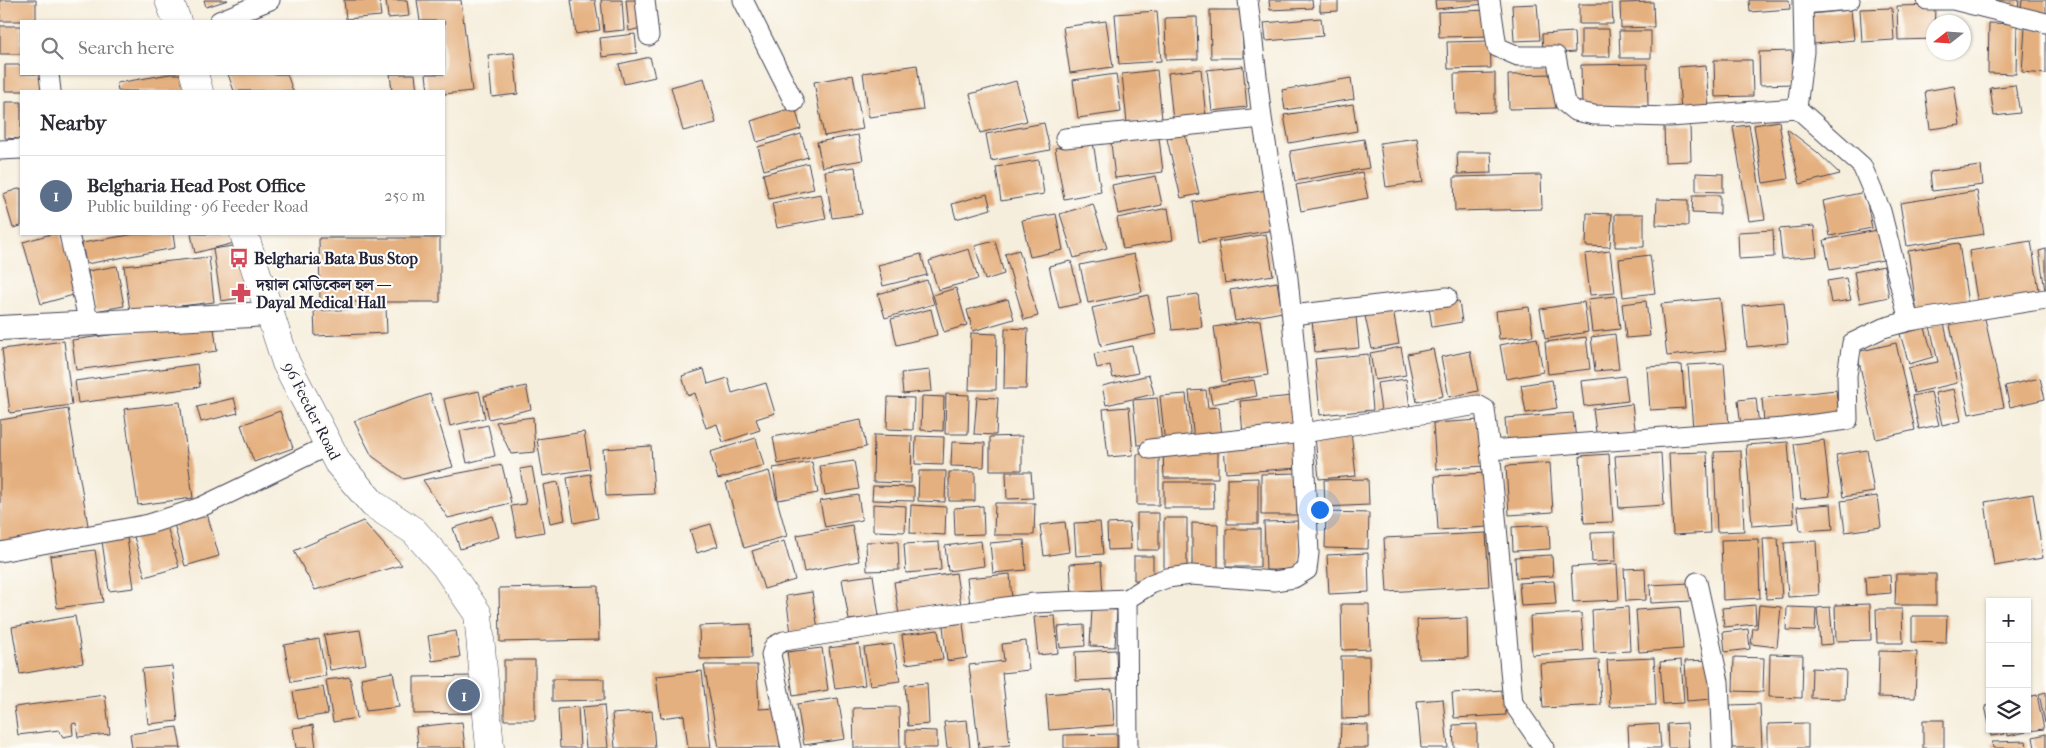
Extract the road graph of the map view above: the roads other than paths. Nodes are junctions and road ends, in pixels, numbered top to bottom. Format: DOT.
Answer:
graph roads {
  1 [pos="169,0"];
  2 [pos="270,0"];
  3 [pos="645,0"];
  4 [pos="743,0"];
  5 [pos="1248,0"];
  6 [pos="1490,0"];
  7 [pos="1850,0"];
  8 [pos="1927,0"];
  9 [pos="1803,2"];
  10 [pos="177,20"];
  11 [pos="221,20"];
  12 [pos="2046,23"];
  13 [pos="649,36"];
  14 [pos="49,75"];
  15 [pos="194,75"];
  16 [pos="51,90"];
  17 [pos="199,90"];
  18 [pos="794,102"];
  19 [pos="1797,108"];
  20 [pos="1262,118"];
  21 [pos="1065,138"];
  22 [pos="20,149"];
  23 [pos="0,150"];
  24 [pos="69,235"];
  25 [pos="244,235"];
  26 [pos="1447,297"];
  27 [pos="2046,300"];
  28 [pos="269,314"];
  29 [pos="1292,315"];
  30 [pos="1909,321"];
  31 [pos="89,324"];
  32 [pos="0,328"];
  33 [pos="1303,433"];
  34 [pos="327,446"];
  35 [pos="1150,449"];
  36 [pos="1490,450"];
  37 [pos="0,552"];
  38 [pos="1697,582"];
  39 [pos="1127,599"];
  40 [pos="490,748"];
  41 [pos="792,748"];
  42 [pos="1128,748"];
  43 [pos="1544,748"];
  44 [pos="1722,748"];
  1 -- 10 [label="main road"];
  2 -- 11 [label="street"];
  3 -- 13 [label="street"];
  4 -- 18 [label="street"];
  5 -- 20 [label="street"];
  6 -- 19 [label="street"];
  7 -- 9 [label="street"];
  8 -- 12 [label="street"];
  9 -- 19 [label="street"];
  14 -- 16 [label="street"];
  15 -- 17 [label="main road"];
  19 -- 30 [label="street"];
  20 -- 21 [label="street"];
  20 -- 29 [label="street"];
  22 -- 23 [label="street"];
  24 -- 31 [label="street"];
  25 -- 28 [label="main road, 96 Feeder Road"];
  26 -- 29 [label="street"];
  27 -- 30 [label="street"];
  28 -- 31 [label="street"];
  28 -- 34 [label="main road, 96 Feeder Road"];
  29 -- 33 [label="street"];
  30 -- 36 [label="street"];
  31 -- 32 [label="street"];
  33 -- 35 [label="street"];
  33 -- 36 [label="street"];
  33 -- 39 [label="street"];
  34 -- 37 [label="street"];
  34 -- 40 [label="main road, 96 Feeder Road"];
  36 -- 43 [label="street"];
  38 -- 44 [label="street"];
  39 -- 41 [label="street"];
  39 -- 42 [label="street"];
}
